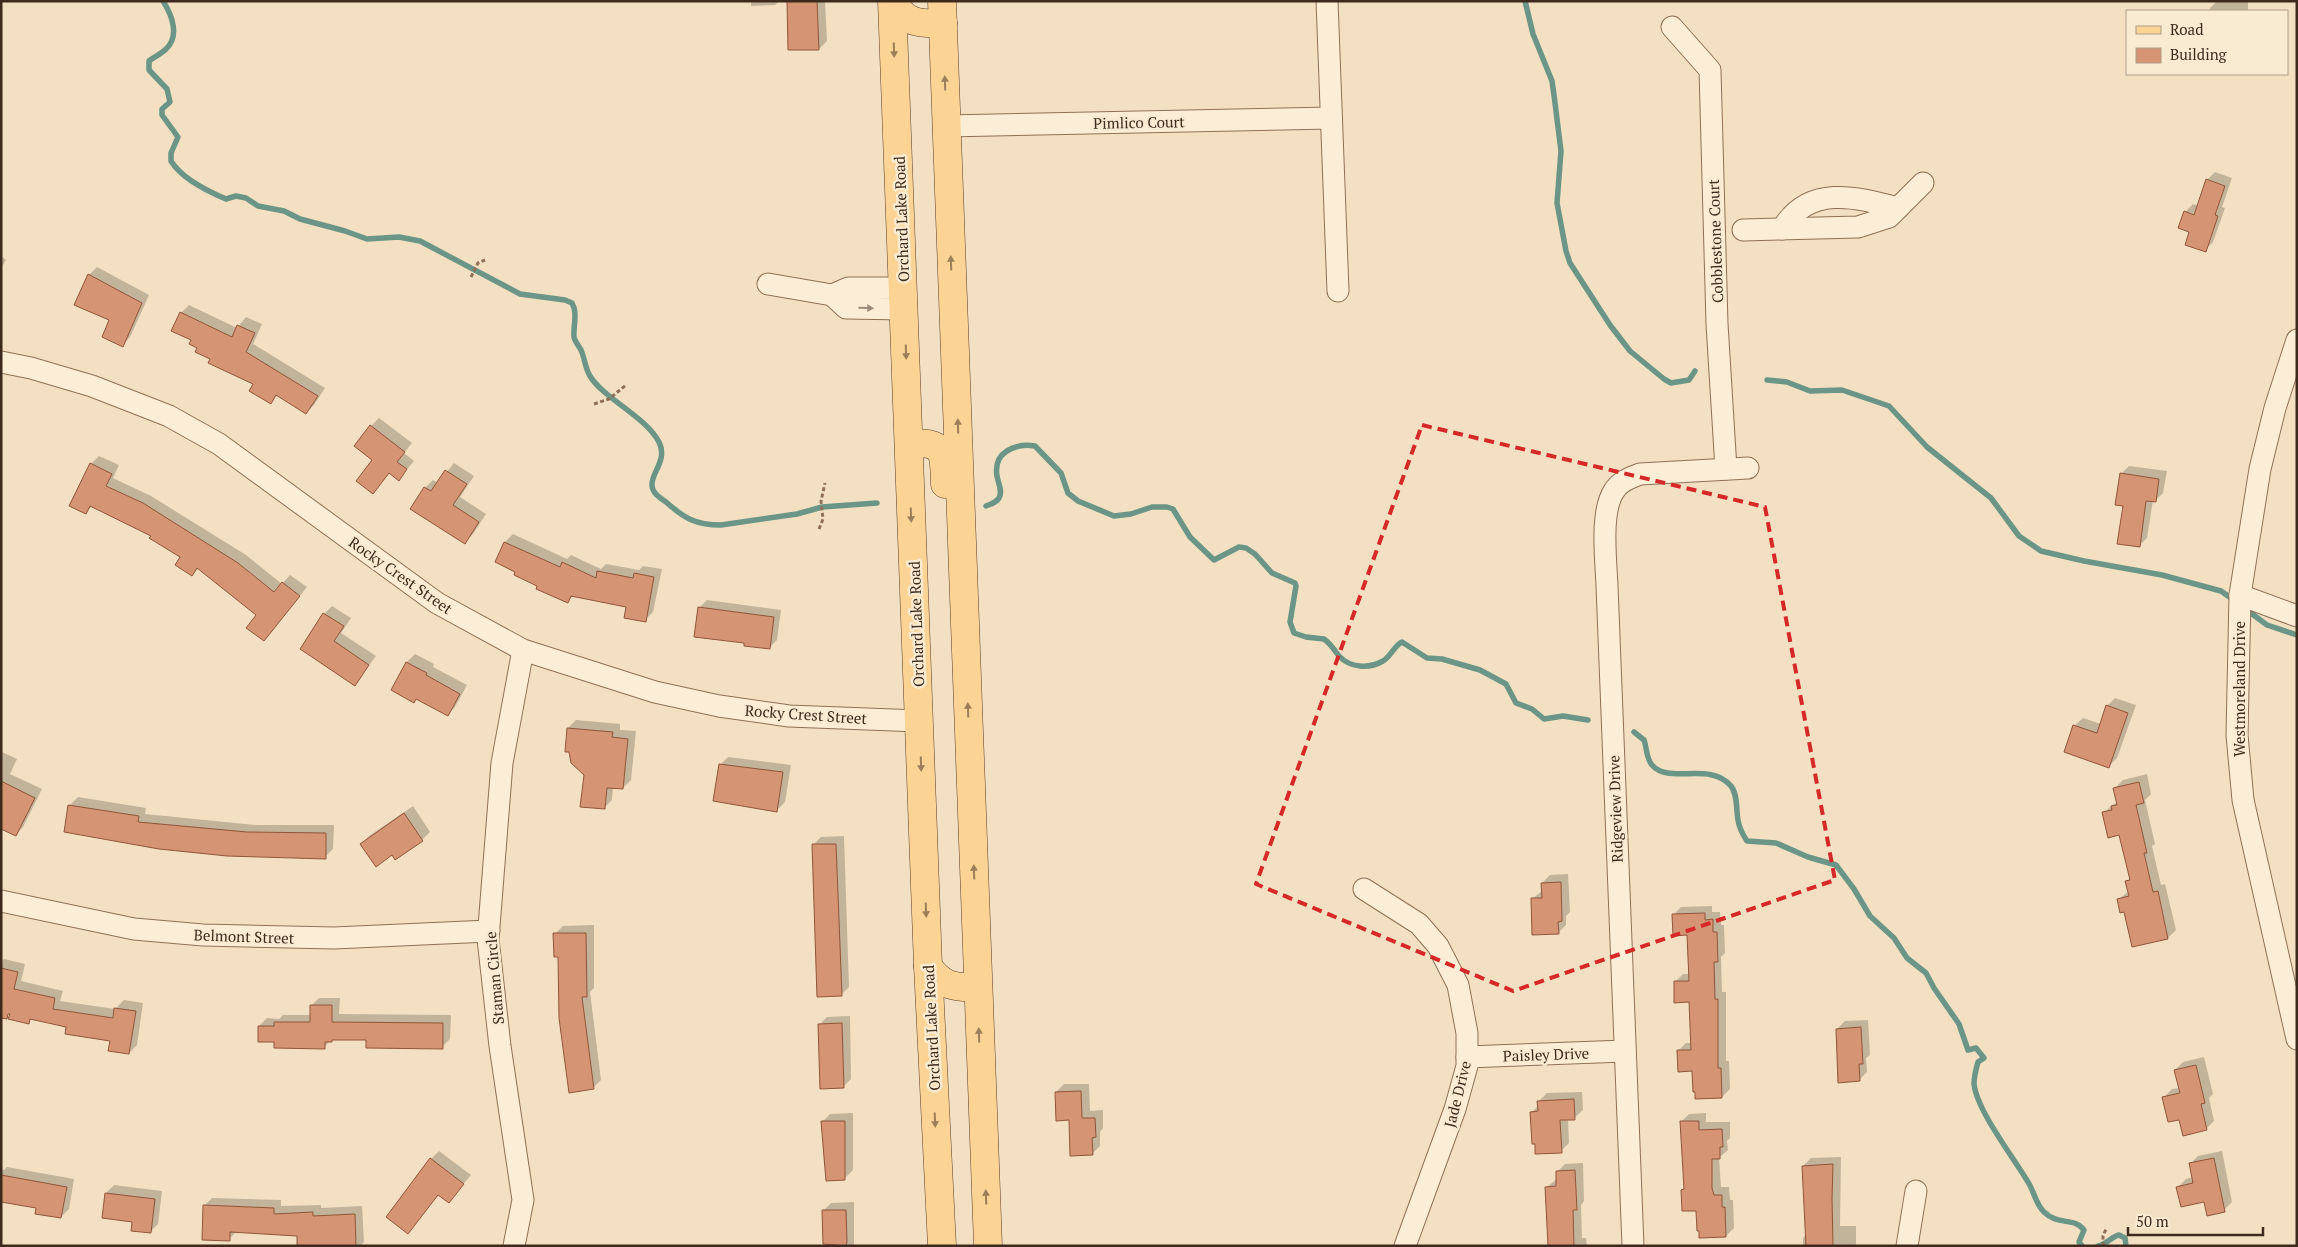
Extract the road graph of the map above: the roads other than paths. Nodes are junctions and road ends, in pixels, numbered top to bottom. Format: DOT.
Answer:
graph roads {
  1 [pos="893,1"];
  2 [pos="1327,1"];
  3 [pos="942,12"];
  4 [pos="1672,27"];
  5 [pos="1331,118"];
  6 [pos="946,126"];
  7 [pos="1923,183"];
  8 [pos="1898,208"];
  9 [pos="1782,229"];
  10 [pos="1743,230"];
  11 [pos="768,284"];
  12 [pos="1338,290"];
  13 [pos="904,298"];
  14 [pos="2297,340"];
  15 [pos="1,362"];
  16 [pos="909,443"];
  17 [pos="1748,468"];
  18 [pos="1726,469"];
  19 [pos="2240,595"];
  20 [pos="964,614"];
  21 [pos="2297,616"];
  22 [pos="523,650"];
  23 [pos="920,721"];
  24 [pos="1364,889"];
  25 [pos="1,901"];
  26 [pos="489,931"];
  27 [pos="928,966"];
  28 [pos="977,987"];
  29 [pos="2297,1040"];
  30 [pos="1625,1051"];
  31 [pos="1467,1057"];
  32 [pos="1916,1191"];
  33 [pos="514,1246"];
  34 [pos="942,1246"];
  35 [pos="988,1246"];
  36 [pos="1405,1246"];
  37 [pos="1633,1246"];
  38 [pos="1906,1246"];
  1 -- 3 [label="main road"];
  1 -- 13 [label="main road, Orchard Lake Road, one-way"];
  2 -- 5 [label="street"];
  6 -- 3 [label="main road, one-way"];
  4 -- 18 [label="street, Cobblestone Court"];
  5 -- 6 [label="street, Pimlico Court"];
  5 -- 12 [label="street"];
  20 -- 6 [label="main road, one-way"];
  7 -- 8 [label="street"];
  8 -- 9 [label="street"];
  8 -- 9 [label="street"];
  9 -- 10 [label="street"];
  11 -- 13 [label="street"];
  13 -- 16 [label="main road, Orchard Lake Road, one-way"];
  14 -- 19 [label="street, Westmoreland Drive"];
  15 -- 22 [label="street, Rocky Crest Street"];
  16 -- 20 [label="main road"];
  16 -- 23 [label="main road, Orchard Lake Road, one-way"];
  17 -- 18 [label="street, Ridgeview Drive"];
  18 -- 30 [label="street, Ridgeview Drive"];
  19 -- 21 [label="street"];
  19 -- 29 [label="street, Westmoreland Drive"];
  28 -- 20 [label="main road, one-way"];
  22 -- 23 [label="street, Rocky Crest Street"];
  22 -- 26 [label="street, Staman Circle"];
  23 -- 27 [label="main road, Orchard Lake Road, one-way"];
  24 -- 31 [label="street, Jade Drive"];
  25 -- 26 [label="street, Belmont Street"];
  26 -- 33 [label="street, Staman Circle"];
  27 -- 28 [label="main road"];
  27 -- 34 [label="main road, Orchard Lake Road, one-way"];
  35 -- 28 [label="main road, one-way"];
  30 -- 31 [label="street, Paisley Drive"];
  30 -- 37 [label="street, Ridgeview Drive"];
  31 -- 36 [label="street, Jade Drive"];
  32 -- 38 [label="street"];
}
